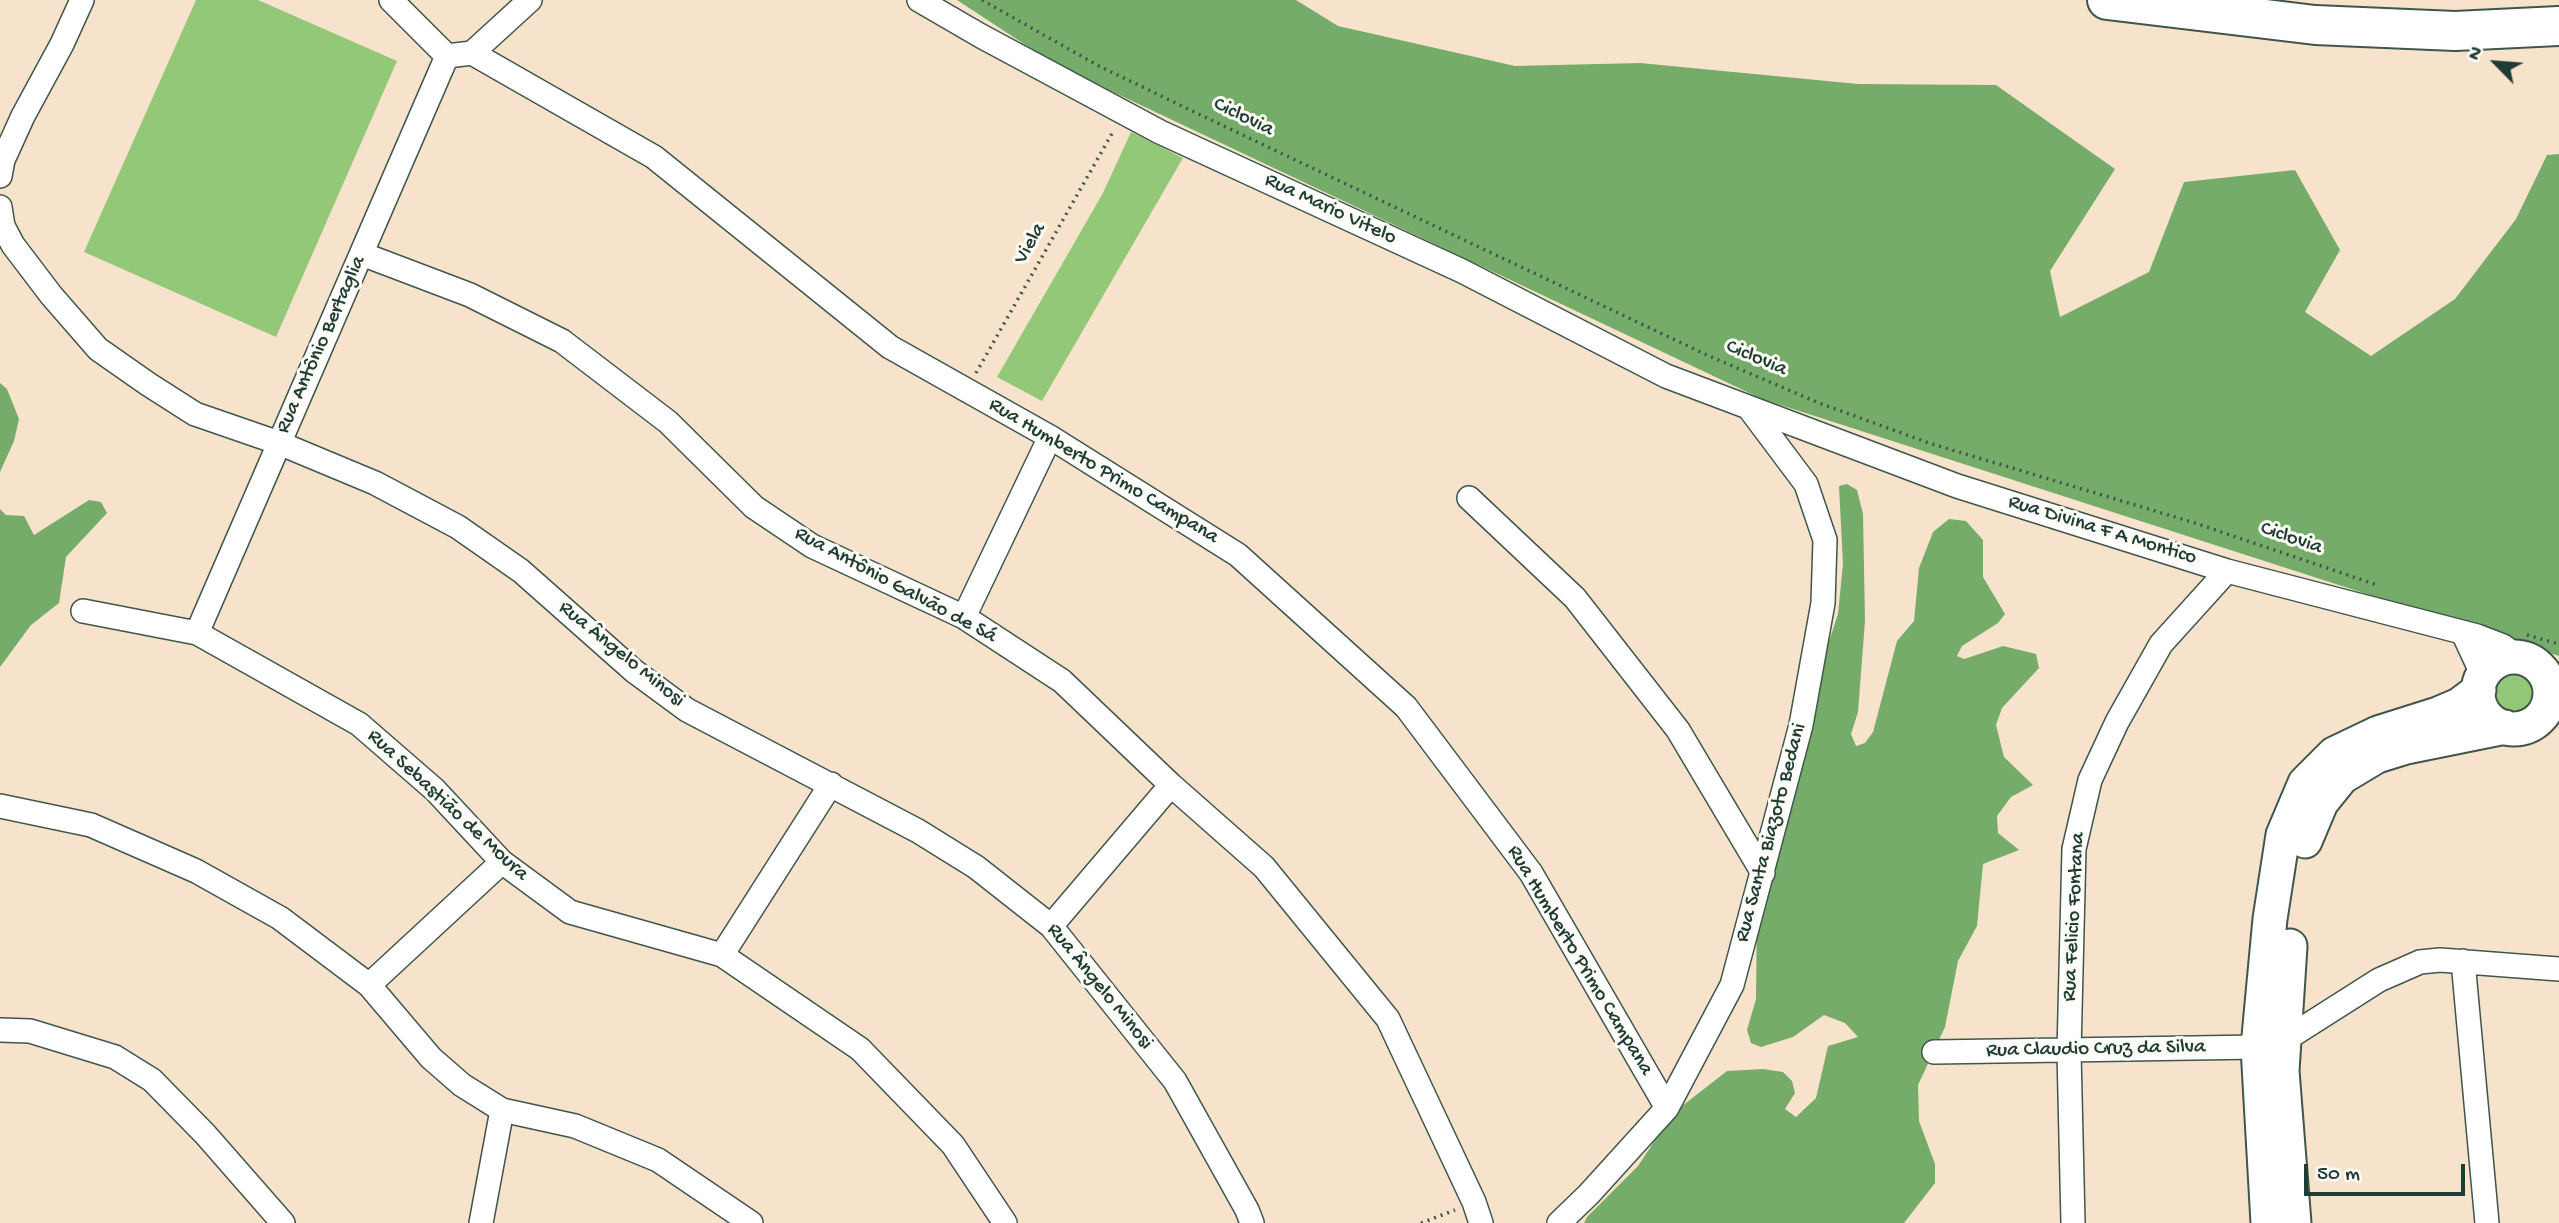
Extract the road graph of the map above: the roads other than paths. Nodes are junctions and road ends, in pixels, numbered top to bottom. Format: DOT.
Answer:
graph roads {
  1 [pos="82,0"];
  2 [pos="391,0"];
  3 [pos="530,0"];
  4 [pos="919,0"];
  5 [pos="2107,0"];
  6 [pos="2559,26"];
  7 [pos="472,53"];
  8 [pos="447,56"];
  9 [pos="0,176"];
  10 [pos="0,207"];
  11 [pos="362,254"];
  12 [pos="1749,407"];
  13 [pos="1051,437"];
  14 [pos="279,443"];
  15 [pos="1469,498"];
  16 [pos="2227,571"];
  17 [pos="83,611"];
  18 [pos="964,617"];
  19 [pos="197,633"];
  20 [pos="2463,633"];
  21 [pos="2532,655"];
  22 [pos="2481,683"];
  23 [pos="2548,719"];
  24 [pos="2505,727"];
  25 [pos="831,784"];
  26 [pos="1171,785"];
  27 [pos="0,806"];
  28 [pos="502,862"];
  29 [pos="1763,873"];
  30 [pos="1051,926"];
  31 [pos="722,955"];
  32 [pos="2463,961"];
  33 [pos="2559,969"];
  34 [pos="369,985"];
  35 [pos="0,1030"];
  36 [pos="2271,1044"];
  37 [pos="1934,1052"];
  38 [pos="2069,1052"];
  39 [pos="1667,1108"];
  40 [pos="502,1110"];
  41 [pos="1477,1213"];
  42 [pos="283,1223"];
  43 [pos="481,1223"];
  44 [pos="751,1223"];
  45 [pos="1005,1223"];
  46 [pos="1252,1223"];
  47 [pos="1559,1223"];
  48 [pos="2073,1223"];
  49 [pos="2268,1223"];
  50 [pos="2294,1223"];
  51 [pos="2487,1223"];
  1 -- 9 [label="street"];
  2 -- 8 [label="street"];
  3 -- 7 [label="street"];
  4 -- 12 [label="street, Rua Mario Vitelo"];
  5 -- 6 [label="highway"];
  7 -- 8 [label="street"];
  7 -- 13 [label="street, Rua Humberto Primo Campana"];
  8 -- 11 [label="street, Rua Antônio Bertaglia"];
  10 -- 14 [label="street, Rua Ângelo Minosi"];
  11 -- 14 [label="street, Rua Antônio Bertaglia"];
  11 -- 18 [label="street, Rua Antônio Galvão de Sá"];
  12 -- 16 [label="street, Rua Divina F A Montico"];
  12 -- 29 [label="street, Rua Santa Biazoto Bedani"];
  13 -- 18 [label="street"];
  13 -- 39 [label="street, Rua Humberto Primo Campana"];
  14 -- 19 [label="street, Rua Antônio Bertaglia"];
  14 -- 25 [label="street, Rua Ângelo Minosi"];
  15 -- 29 [label="street"];
  16 -- 20 [label="street, Rua Divina F A Montico"];
  16 -- 38 [label="street, Rua Felicio Fontana"];
  17 -- 19 [label="street, Rua Sebastião de Moura"];
  18 -- 26 [label="street, Rua Antônio Galvão de Sá"];
  19 -- 28 [label="street, Rua Sebastião de Moura"];
  20 -- 21 [label="street, Rua Divina F A Montico"];
  20 -- 22 [label="street"];
  21 -- 22 [label="main road"];
  21 -- 23 [label="main road"];
  22 -- 24 [label="main road"];
  22 -- 36 [label="main road"];
  23 -- 24 [label="main road"];
  24 -- 36 [label="main road"];
  25 -- 30 [label="street, Rua Ângelo Minosi"];
  25 -- 31 [label="street"];
  26 -- 30 [label="street"];
  26 -- 41 [label="street, Rua Antônio Galvão de Sá"];
  27 -- 34 [label="street"];
  28 -- 31 [label="street, Rua Sebastião de Moura"];
  28 -- 34 [label="street"];
  29 -- 39 [label="street, Rua Santa Biazoto Bedani"];
  30 -- 46 [label="street, Rua Ângelo Minosi"];
  31 -- 45 [label="street, Rua Sebastião de Moura"];
  32 -- 33 [label="street"];
  32 -- 36 [label="street"];
  32 -- 51 [label="street"];
  34 -- 40 [label="street"];
  35 -- 42 [label="street"];
  36 -- 38 [label="street, Rua Claudio Cruz da Silva"];
  36 -- 49 [label="main road"];
  36 -- 50 [label="main road"];
  37 -- 38 [label="street, Rua Claudio Cruz da Silva"];
  38 -- 48 [label="street, Rua Felicio Fontana"];
  39 -- 47 [label="street, Rua Santa Biazoto Bedani"];
  40 -- 43 [label="street"];
  40 -- 44 [label="street"];
}
